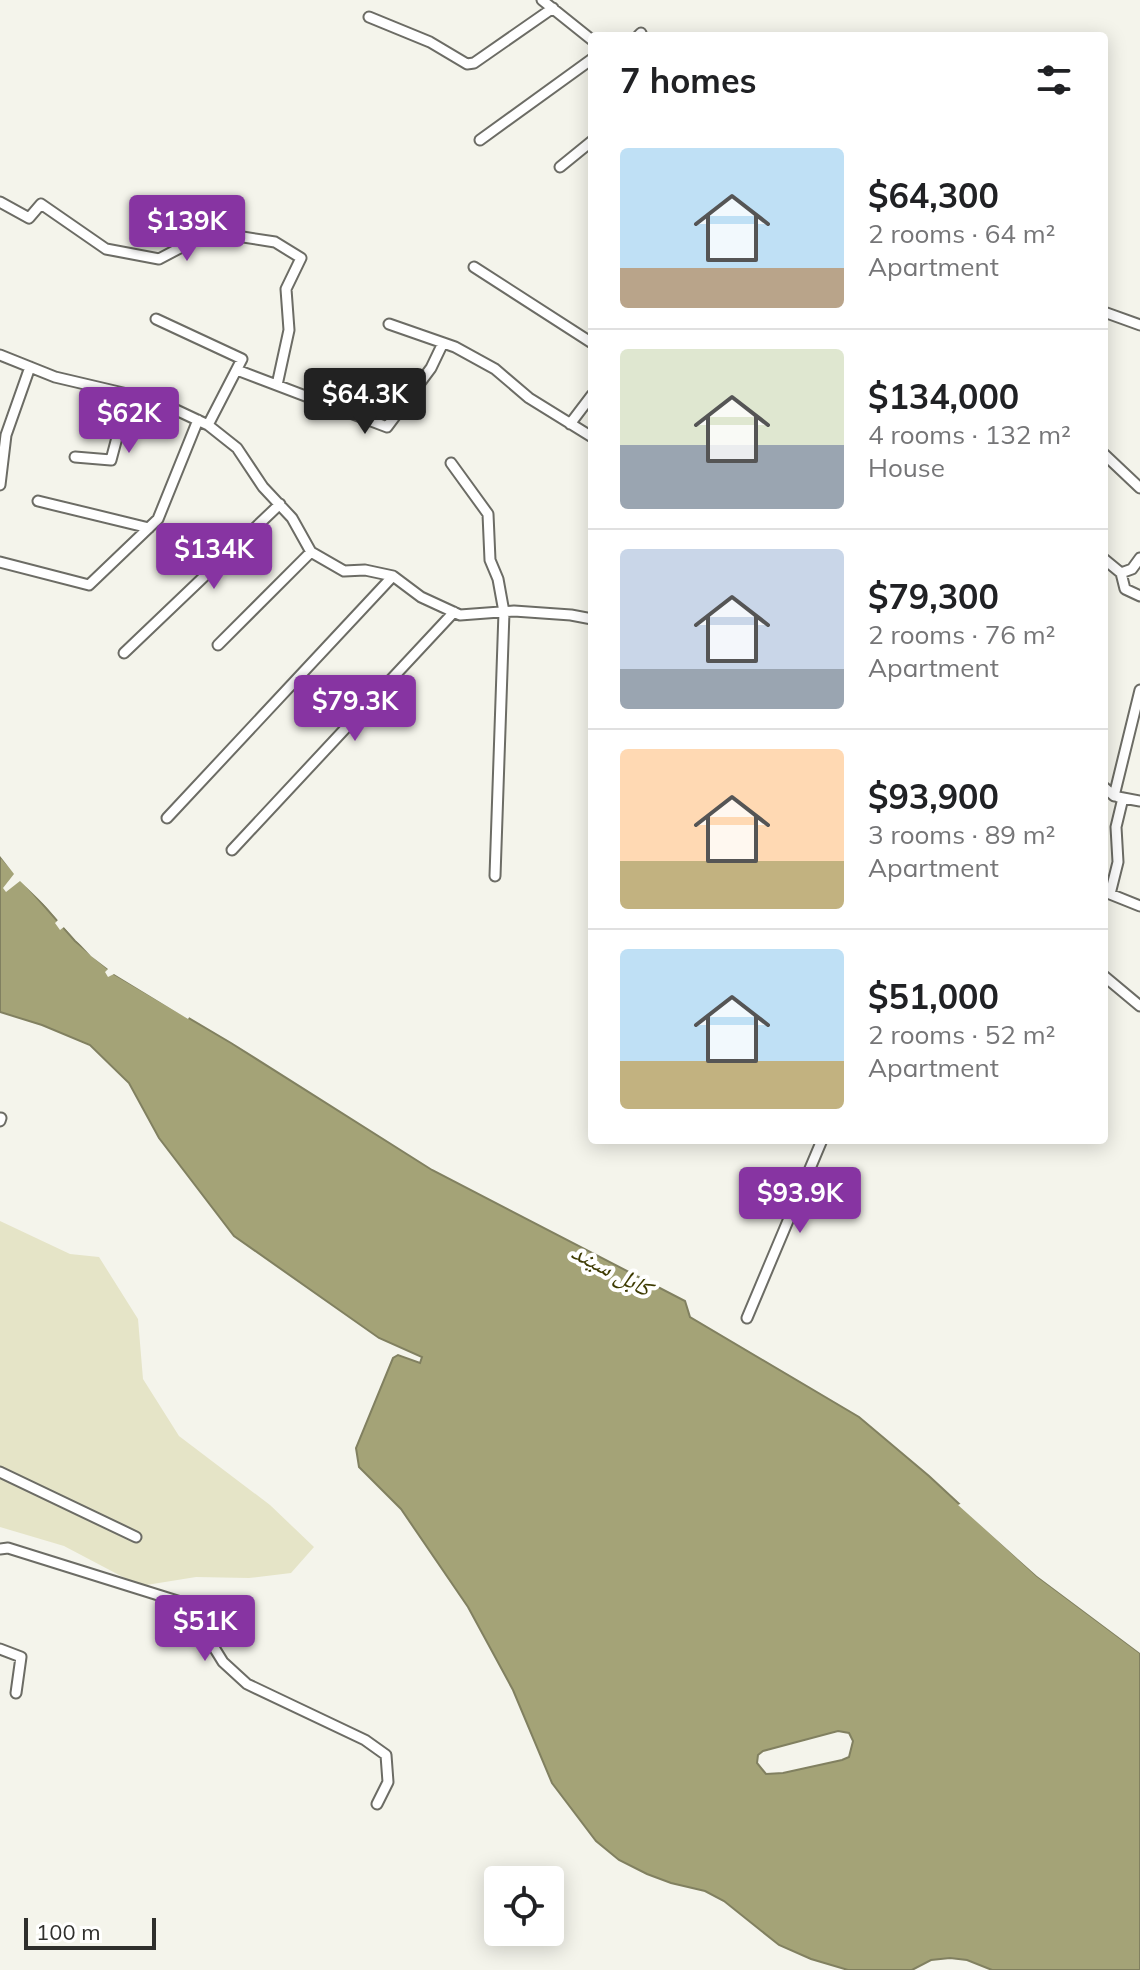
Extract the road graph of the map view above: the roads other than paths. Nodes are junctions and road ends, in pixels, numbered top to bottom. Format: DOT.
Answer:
graph roads {
  1 [pos="542,0"];
  2 [pos="553,8"];
  3 [pos="369,17"];
  4 [pos="588,37"];
  5 [pos="588,62"];
  6 [pos="480,140"];
  7 [pos="588,144"];
  8 [pos="560,167"];
  9 [pos="0,202"];
  10 [pos="474,267"];
  11 [pos="1108,313"];
  12 [pos="156,319"];
  13 [pos="389,324"];
  14 [pos="1140,325"];
  15 [pos="588,340"];
  16 [pos="443,343"];
  17 [pos="0,355"];
  18 [pos="30,367"];
  19 [pos="237,370"];
  20 [pos="277,385"];
  21 [pos="138,397"];
  22 [pos="588,400"];
  23 [pos="198,420"];
  24 [pos="570,424"];
  25 [pos="208,425"];
  26 [pos="588,435"];
  27 [pos="2,451"];
  28 [pos="75,457"];
  29 [pos="1108,458"];
  30 [pos="451,463"];
  31 [pos="0,485"];
  32 [pos="1140,488"];
  33 [pos="38,501"];
  34 [pos="280,504"];
  35 [pos="149,528"];
  36 [pos="311,552"];
  37 [pos="1140,558"];
  38 [pos="0,562"];
  39 [pos="1108,562"];
  40 [pos="1121,573"];
  41 [pos="393,576"];
  42 [pos="1140,596"];
  43 [pos="454,612"];
  44 [pos="504,612"];
  45 [pos="588,618"];
  46 [pos="218,645"];
  47 [pos="124,653"];
  48 [pos="1140,690"];
  49 [pos="1108,790"];
  50 [pos="1118,797"];
  51 [pos="1140,801"];
  52 [pos="167,818"];
  53 [pos="232,850"];
  54 [pos="495,876"];
  55 [pos="1140,906"];
  56 [pos="1108,979"];
  57 [pos="1140,1006"];
  58 [pos="820,1144"];
  59 [pos="747,1318"];
  60 [pos="0,1472"];
  61 [pos="136,1537"];
  62 [pos="0,1549"];
  63 [pos="0,1649"];
  64 [pos="16,1693"];
  65 [pos="377,1804"];
  1 -- 2 [label="street"];
  2 -- 3 [label="street"];
  2 -- 4 [label="street"];
  5 -- 6 [label="street"];
  7 -- 8 [label="street"];
  9 -- 20 [label="street"];
  10 -- 15 [label="street"];
  11 -- 14 [label="street"];
  12 -- 19 [label="street"];
  13 -- 16 [label="street"];
  16 -- 20 [label="street"];
  16 -- 24 [label="street"];
  17 -- 18 [label="street"];
  18 -- 21 [label="street"];
  18 -- 27 [label="street"];
  19 -- 20 [label="street"];
  19 -- 25 [label="street"];
  21 -- 23 [label="street"];
  21 -- 28 [label="street"];
  22 -- 24 [label="street"];
  23 -- 25 [label="street"];
  23 -- 35 [label="street"];
  24 -- 26 [label="street"];
  25 -- 34 [label="street"];
  27 -- 31 [label="street"];
  29 -- 32 [label="street"];
  30 -- 44 [label="street"];
  33 -- 35 [label="street"];
  34 -- 36 [label="street"];
  34 -- 47 [label="street"];
  35 -- 38 [label="street"];
  36 -- 41 [label="street"];
  36 -- 46 [label="street"];
  37 -- 40 [label="street"];
  39 -- 40 [label="street"];
  40 -- 42 [label="street"];
  41 -- 43 [label="street"];
  41 -- 52 [label="street"];
  43 -- 44 [label="street"];
  43 -- 53 [label="street"];
  44 -- 45 [label="street"];
  44 -- 54 [label="street"];
  48 -- 50 [label="street"];
  49 -- 50 [label="street"];
  50 -- 51 [label="street"];
  50 -- 55 [label="street"];
  56 -- 57 [label="street"];
  58 -- 59 [label="street"];
  60 -- 61 [label="street"];
  62 -- 65 [label="street"];
  63 -- 64 [label="street"];
}
